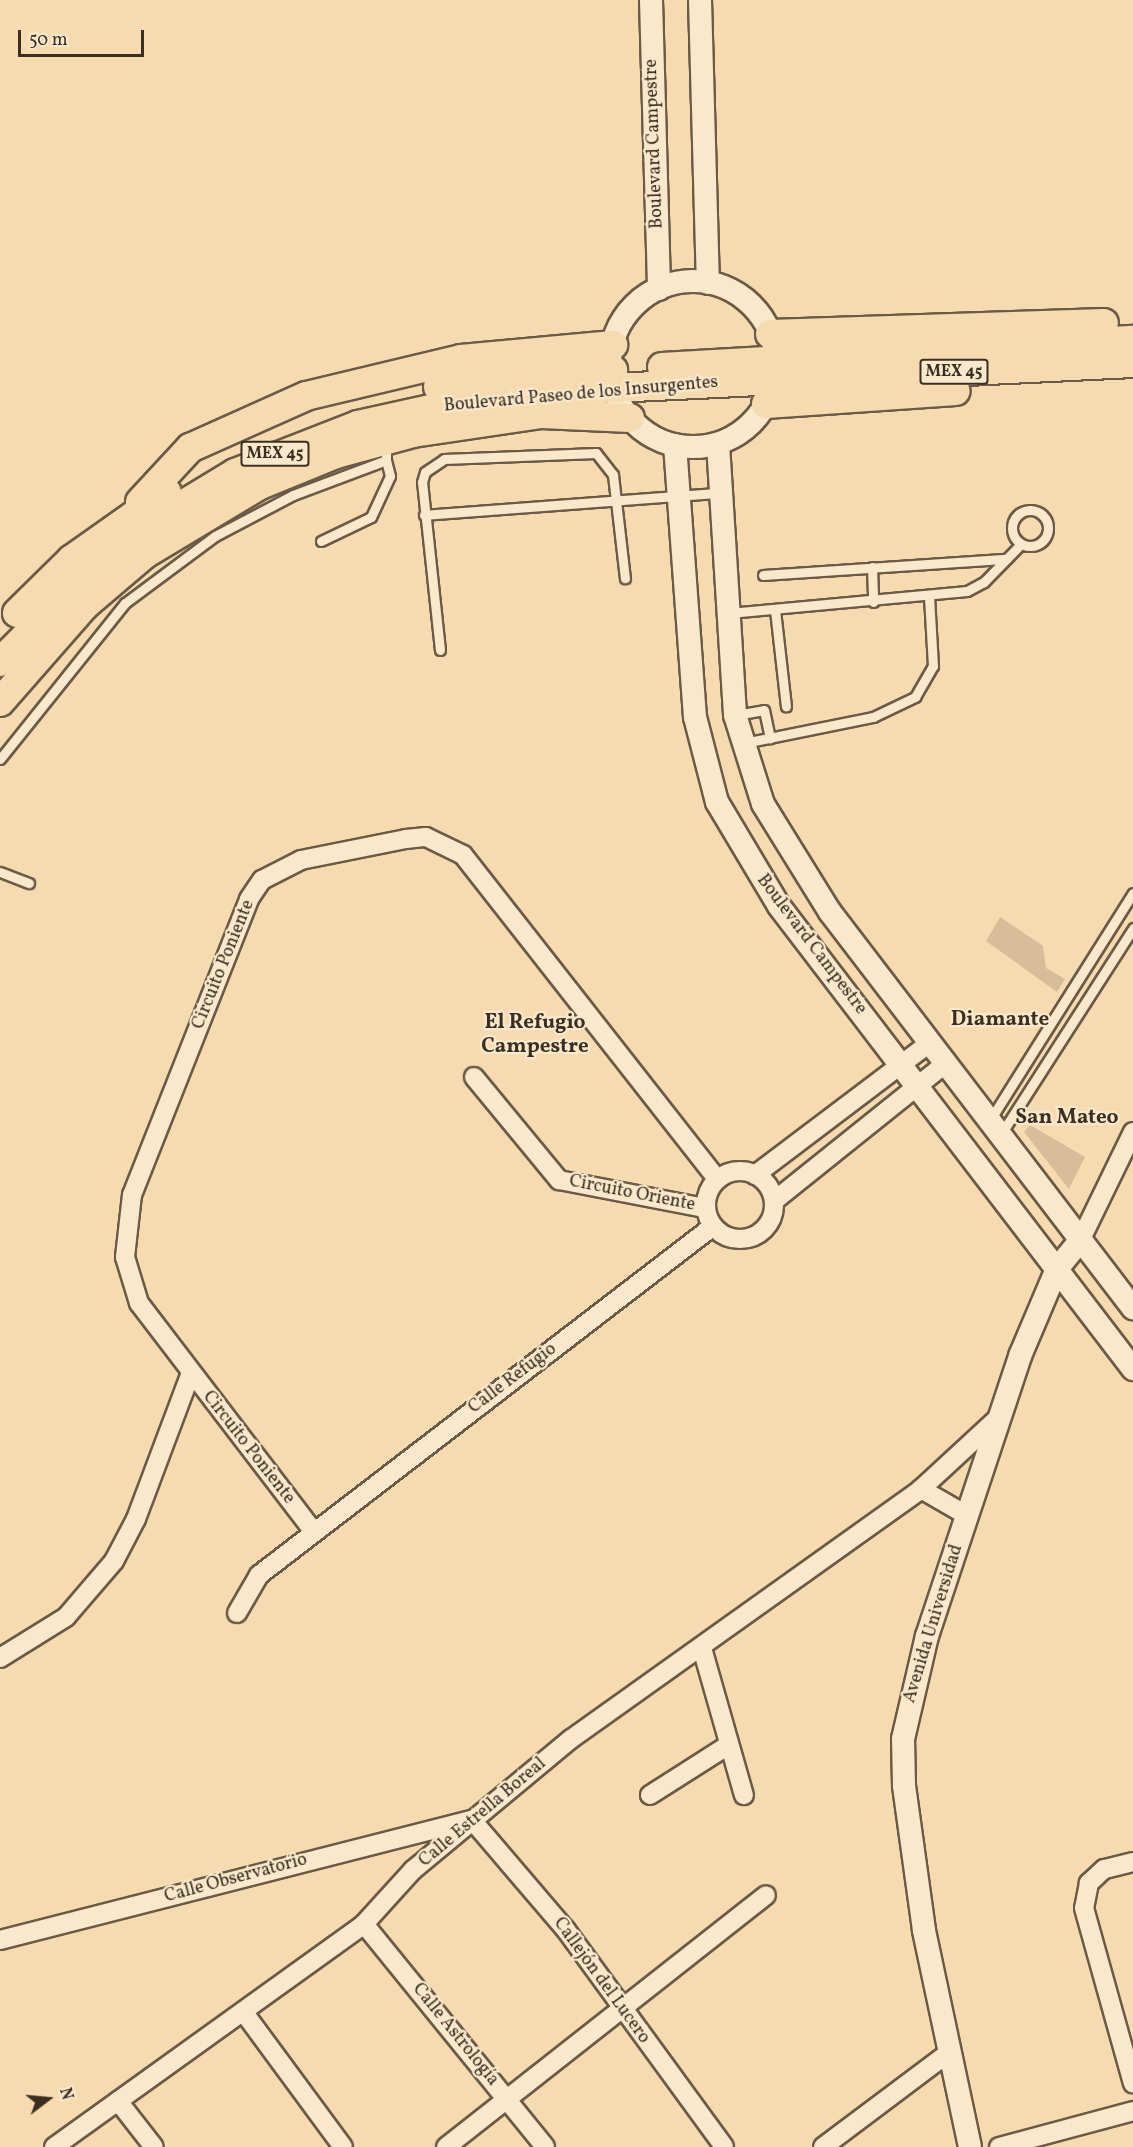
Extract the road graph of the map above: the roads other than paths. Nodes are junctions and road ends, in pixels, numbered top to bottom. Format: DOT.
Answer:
graph roads {
  1 [pos="651,0"];
  2 [pos="700,0"];
  3 [pos="708,283"];
  4 [pos="659,289"];
  5 [pos="1133,326"];
  6 [pos="1133,340"];
  7 [pos="1133,363"];
  8 [pos="612,368"];
  9 [pos="772,370"];
  10 [pos="1133,374"];
  11 [pos="630,418"];
  12 [pos="718,444"];
  13 [pos="675,445"];
  14 [pos="190,448"];
  15 [pos="386,451"];
  16 [pos="202,493"];
  17 [pos="718,493"];
  18 [pos="681,495"];
  19 [pos="617,498"];
  20 [pos="424,514"];
  21 [pos="131,516"];
  22 [pos="321,541"];
  23 [pos="1021,544"];
  24 [pos="1006,559"];
  25 [pos="872,567"];
  26 [pos="763,575"];
  27 [pos="625,578"];
  28 [pos="928,596"];
  29 [pos="873,602"];
  30 [pos="775,610"];
  31 [pos="729,613"];
  32 [pos="0,633"];
  33 [pos="440,650"];
  34 [pos="0,662"];
  35 [pos="0,702"];
  36 [pos="786,706"];
  37 [pos="735,715"];
  38 [pos="770,738"];
  39 [pos="741,744"];
  40 [pos="0,759"];
  41 [pos="0,872"];
  42 [pos="29,883"];
  43 [pos="1133,893"];
  44 [pos="1133,928"];
  45 [pos="1073,987"];
  46 [pos="1088,997"];
  47 [pos="928,1044"];
  48 [pos="945,1064"];
  49 [pos="900,1065"];
  50 [pos="474,1077"];
  51 [pos="916,1086"];
  52 [pos="994,1129"];
  53 [pos="1133,1132"];
  54 [pos="755,1175"];
  55 [pos="717,1179"];
  56 [pos="774,1201"];
  57 [pos="705,1208"];
  58 [pos="712,1227"];
  59 [pos="1081,1239"];
  60 [pos="1057,1269"];
  61 [pos="1133,1308"];
  62 [pos="1133,1369"];
  63 [pos="190,1375"];
  64 [pos="1000,1416"];
  65 [pos="921,1489"];
  66 [pos="968,1516"];
  67 [pos="314,1532"];
  68 [pos="237,1613"];
  69 [pos="702,1648"];
  70 [pos="0,1659"];
  71 [pos="727,1746"];
  72 [pos="650,1795"];
  73 [pos="744,1795"];
  74 [pos="472,1820"];
  75 [pos="1133,1862"];
  76 [pos="766,1895"];
  77 [pos="364,1924"];
  78 [pos="0,1940"];
  79 [pos="621,2011"];
  80 [pos="245,2013"];
  81 [pos="948,2054"];
  82 [pos="1133,2083"];
  83 [pos="507,2099"];
  84 [pos="118,2100"];
  85 [pos="1133,2111"];
  86 [pos="54,2147"];
  87 [pos="154,2147"];
  88 [pos="343,2147"];
  89 [pos="446,2147"];
  90 [pos="545,2147"];
  91 [pos="724,2147"];
  92 [pos="823,2147"];
  93 [pos="970,2147"];
  94 [pos="999,2147"];
  1 -- 4 [label="street, Boulevard Campestre"];
  2 -- 3 [label="street"];
  3 -- 4 [label="street"];
  3 -- 9 [label="street"];
  4 -- 8 [label="street"];
  5 -- 9 [label="main road"];
  6 -- 9 [label="main road, Boulevard Paseo de los Insurgentes / MEX 45"];
  7 -- 9 [label="main road, Boulevard Paseo de los Insurgentes / MEX 45"];
  8 -- 9 [label="main road, Boulevard Paseo de los Insurgentes / MEX 45"];
  8 -- 11 [label="street"];
  8 -- 14 [label="main road"];
  8 -- 16 [label="main road, Boulevard Paseo de los Insurgentes / MEX 45"];
  9 -- 10 [label="main road"];
  9 -- 12 [label="street"];
  11 -- 13 [label="street"];
  11 -- 15 [label="main road"];
  12 -- 13 [label="street"];
  12 -- 17 [label="street, Boulevard Campestre"];
  13 -- 18 [label="street, Boulevard Campestre"];
  14 -- 16 [label="main road"];
  14 -- 21 [label="main road"];
  15 -- 16 [label="main road"];
  15 -- 22 [label="lane"];
  15 -- 40 [label="lane"];
  16 -- 21 [label="main road, Boulevard Paseo de los Insurgentes / MEX 45"];
  16 -- 34 [label="main road, Boulevard Paseo de los Insurgentes / MEX 45"];
  16 -- 35 [label="main road"];
  17 -- 18 [label="lane"];
  17 -- 31 [label="street, Boulevard Campestre"];
  18 -- 19 [label="lane"];
  18 -- 49 [label="street, Boulevard Campestre"];
  19 -- 20 [label="lane"];
  19 -- 20 [label="lane"];
  19 -- 27 [label="lane"];
  20 -- 33 [label="lane"];
  21 -- 32 [label="main road, Boulevard Paseo de los Insurgentes / MEX 45"];
  23 -- 23 [label="lane"];
  23 -- 24 [label="lane"];
  24 -- 25 [label="lane"];
  24 -- 28 [label="lane"];
  25 -- 26 [label="lane"];
  25 -- 29 [label="lane"];
  28 -- 29 [label="lane"];
  28 -- 38 [label="lane"];
  29 -- 30 [label="lane"];
  30 -- 31 [label="lane"];
  30 -- 36 [label="lane"];
  31 -- 37 [label="street, Boulevard Campestre"];
  37 -- 38 [label="lane"];
  37 -- 39 [label="street, Boulevard Campestre"];
  38 -- 39 [label="lane"];
  39 -- 47 [label="street, Boulevard Campestre"];
  41 -- 42 [label="lane"];
  43 -- 45 [label="lane"];
  44 -- 46 [label="lane"];
  45 -- 46 [label="lane"];
  45 -- 52 [label="lane"];
  46 -- 52 [label="lane"];
  47 -- 48 [label="street, Boulevard Campestre"];
  47 -- 49 [label="street"];
  48 -- 51 [label="street"];
  48 -- 52 [label="street, Boulevard Campestre"];
  49 -- 51 [label="street, Boulevard Campestre"];
  49 -- 54 [label="street"];
  50 -- 57 [label="street, Circuito Oriente"];
  51 -- 56 [label="street"];
  51 -- 60 [label="street, Boulevard Campestre"];
  52 -- 59 [label="street, Boulevard Campestre"];
  53 -- 59 [label="street, Avenida Universidad"];
  54 -- 55 [label="street"];
  54 -- 56 [label="street"];
  55 -- 57 [label="street"];
  55 -- 63 [label="street, Circuito Poniente"];
  56 -- 58 [label="street"];
  57 -- 58 [label="street"];
  58 -- 67 [label="street, Calle Refugio"];
  59 -- 60 [label="street, Avenida Universidad"];
  59 -- 61 [label="street, Boulevard Campestre"];
  60 -- 62 [label="street, Boulevard Campestre"];
  60 -- 64 [label="street, Avenida Universidad"];
  63 -- 67 [label="street, Circuito Poniente"];
  63 -- 70 [label="street"];
  64 -- 65 [label="street, Calle Estrella Boreal"];
  64 -- 66 [label="street, Avenida Universidad"];
  65 -- 66 [label="street"];
  65 -- 69 [label="street, Calle Estrella Boreal"];
  66 -- 81 [label="street, Avenida Universidad"];
  67 -- 68 [label="street, Calle Refugio"];
  69 -- 71 [label="street"];
  69 -- 74 [label="street, Calle Estrella Boreal"];
  71 -- 72 [label="street"];
  71 -- 73 [label="street"];
  74 -- 77 [label="street, Calle Estrella Boreal"];
  74 -- 78 [label="street, Calle Observatorio"];
  74 -- 79 [label="street, Callejón del Lucero"];
  75 -- 82 [label="street"];
  76 -- 79 [label="street"];
  77 -- 80 [label="street, Calle Estrella Boreal"];
  77 -- 83 [label="street, Calle Astrología"];
  79 -- 83 [label="street"];
  79 -- 91 [label="street, Callejón del Lucero"];
  80 -- 84 [label="street, Calle Estrella Boreal"];
  80 -- 88 [label="street"];
  81 -- 92 [label="street"];
  81 -- 93 [label="street, Avenida Universidad"];
  83 -- 89 [label="street"];
  83 -- 90 [label="street, Calle Astrología"];
  84 -- 86 [label="street, Calle Estrella Boreal"];
  84 -- 87 [label="street"];
  85 -- 94 [label="street"];
}
